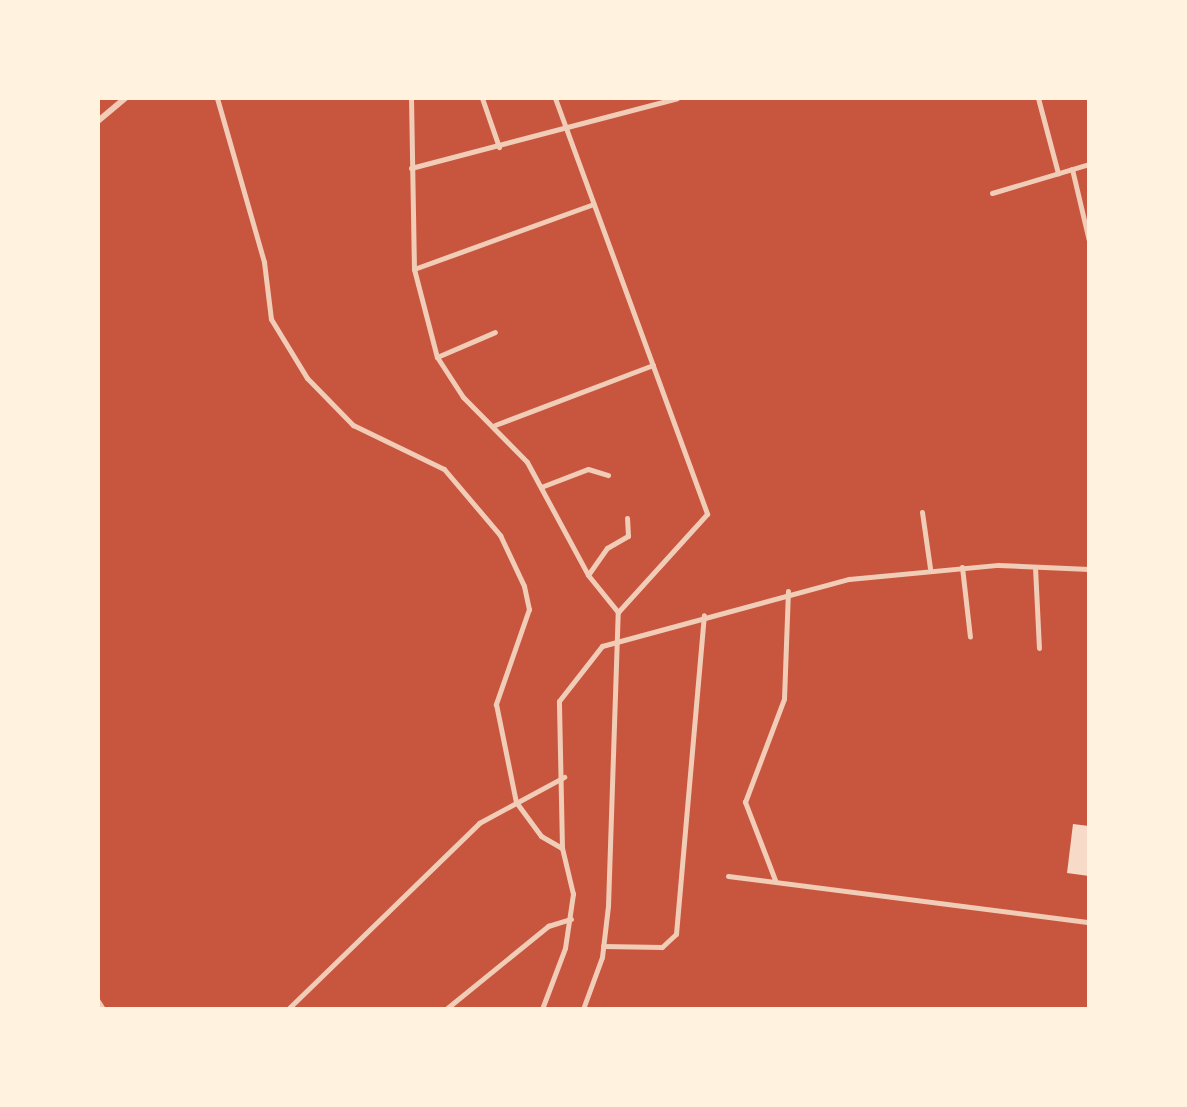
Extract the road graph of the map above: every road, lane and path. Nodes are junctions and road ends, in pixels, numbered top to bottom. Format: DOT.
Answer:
graph roads {
  1 [pos="125,98"];
  2 [pos="217,98"];
  3 [pos="411,98"];
  4 [pos="482,98"];
  5 [pos="555,98"];
  6 [pos="675,98"];
  7 [pos="1038,98"];
  8 [pos="98,121"];
  9 [pos="566,129"];
  10 [pos="499,147"];
  11 [pos="1089,164"];
  12 [pos="410,169"];
  13 [pos="1072,169"];
  14 [pos="1058,173"];
  15 [pos="992,193"];
  16 [pos="594,204"];
  17 [pos="1089,241"];
  18 [pos="414,269"];
  19 [pos="495,332"];
  20 [pos="437,357"];
  21 [pos="653,365"];
  22 [pos="495,425"];
  23 [pos="608,475"];
  24 [pos="541,487"];
  25 [pos="922,512"];
  26 [pos="627,518"];
  27 [pos="962,566"];
  28 [pos="1035,567"];
  29 [pos="930,568"];
  30 [pos="1089,569"];
  31 [pos="588,575"];
  32 [pos="788,591"];
  33 [pos="618,612"];
  34 [pos="704,615"];
  35 [pos="622,635"];
  36 [pos="970,637"];
  37 [pos="1039,648"];
  38 [pos="564,777"];
  39 [pos="516,802"];
  40 [pos="562,848"];
  41 [pos="728,876"];
  42 [pos="775,880"];
  43 [pos="571,919"];
  44 [pos="1089,922"];
  45 [pos="603,946"];
  46 [pos="98,1001"];
  47 [pos="103,1009"];
  48 [pos="288,1009"];
  49 [pos="446,1009"];
  50 [pos="542,1009"];
  51 [pos="583,1009"];
  1 -- 8 [label="street"];
  2 -- 39 [label="street"];
  3 -- 12 [label="street"];
  4 -- 10 [label="street"];
  5 -- 9 [label="street"];
  6 -- 9 [label="street"];
  7 -- 14 [label="street"];
  9 -- 10 [label="street"];
  9 -- 16 [label="street"];
  10 -- 12 [label="street"];
  11 -- 13 [label="street"];
  12 -- 18 [label="street"];
  13 -- 14 [label="street"];
  13 -- 17 [label="street"];
  14 -- 15 [label="street"];
  16 -- 18 [label="street"];
  16 -- 21 [label="street"];
  18 -- 20 [label="street"];
  19 -- 20 [label="street"];
  20 -- 22 [label="street"];
  21 -- 22 [label="street"];
  21 -- 33 [label="street"];
  22 -- 24 [label="street"];
  23 -- 24 [label="street"];
  24 -- 31 [label="street"];
  25 -- 29 [label="street"];
  26 -- 31 [label="street"];
  27 -- 28 [label="street"];
  27 -- 29 [label="street"];
  27 -- 36 [label="street"];
  28 -- 30 [label="street"];
  28 -- 37 [label="street"];
  29 -- 32 [label="street"];
  31 -- 33 [label="street"];
  32 -- 34 [label="street"];
  32 -- 42 [label="street"];
  33 -- 35 [label="street"];
  34 -- 35 [label="street"];
  34 -- 45 [label="street"];
  35 -- 38 [label="street"];
  35 -- 45 [label="street"];
  38 -- 39 [label="street"];
  38 -- 40 [label="street"];
  39 -- 40 [label="street"];
  39 -- 48 [label="street"];
  40 -- 43 [label="street"];
  41 -- 42 [label="street"];
  42 -- 44 [label="street"];
  43 -- 49 [label="street"];
  43 -- 50 [label="street"];
  45 -- 51 [label="street"];
  46 -- 47 [label="street"];
}
